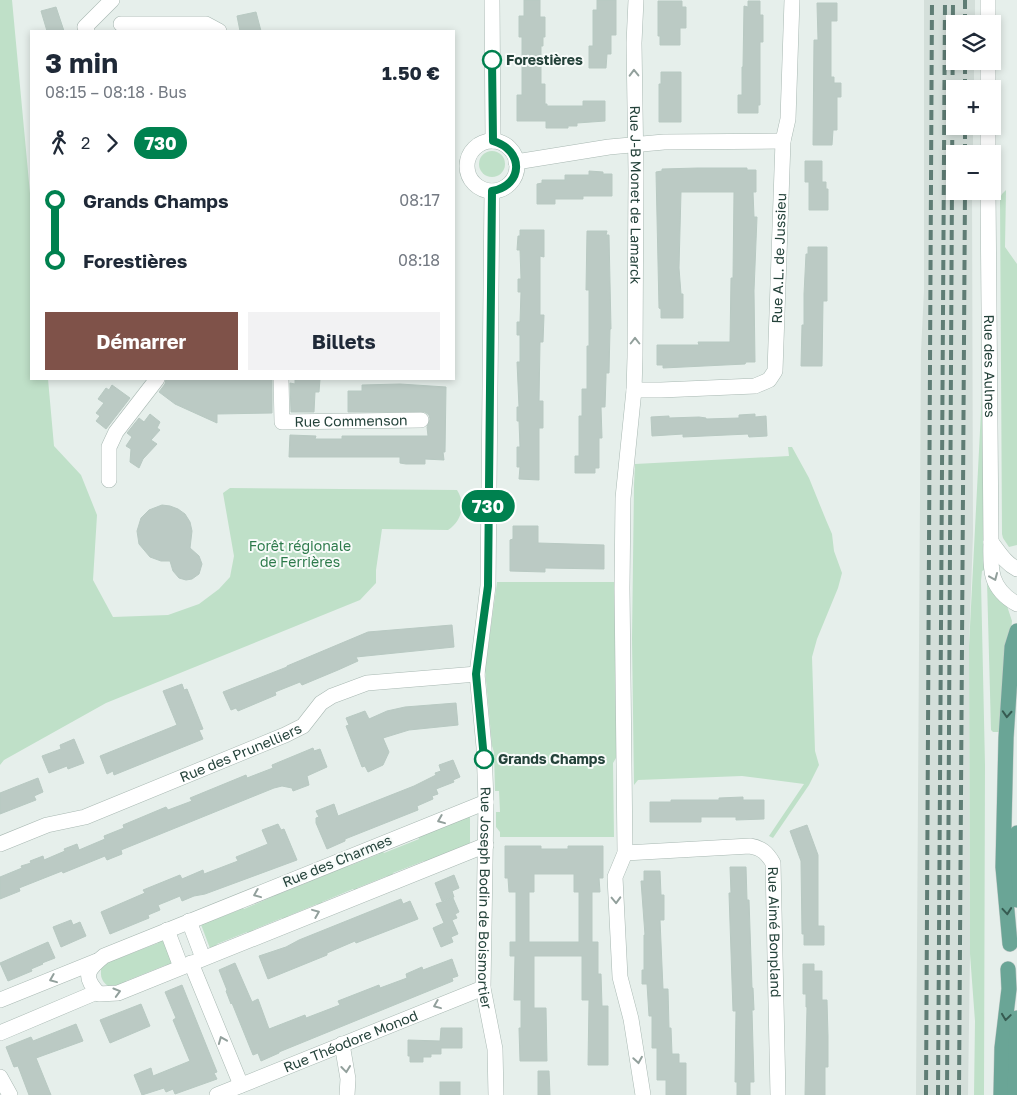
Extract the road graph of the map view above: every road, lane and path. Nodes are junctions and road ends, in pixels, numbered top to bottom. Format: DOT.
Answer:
graph roads {
  1 [pos="113,0"];
  2 [pos="492,0"];
  3 [pos="636,0"];
  4 [pos="792,0"];
  5 [pos="988,0"];
  6 [pos="988,15"];
  7 [pos="117,28"];
  8 [pos="86,30"];
  9 [pos="217,30"];
  10 [pos="493,141"];
  11 [pos="783,141"];
  12 [pos="634,144"];
  13 [pos="516,162"];
  14 [pos="461,173"];
  15 [pos="492,191"];
  16 [pos="988,200"];
  17 [pos="156,380"];
  18 [pos="281,380"];
  19 [pos="634,390"];
  20 [pos="421,420"];
  21 [pos="109,480"];
  22 [pos="991,542"];
  23 [pos="1017,569"];
  24 [pos="1017,604"];
  25 [pos="1017,631"];
  26 [pos="476,674"];
  27 [pos="486,802"];
  28 [pos="1017,833"];
  29 [pos="0,844"];
  30 [pos="486,845"];
  31 [pos="625,853"];
  32 [pos="1017,900"];
  33 [pos="189,921"];
  34 [pos="167,930"];
  35 [pos="1013,941"];
  36 [pos="98,961"];
  37 [pos="192,963"];
  38 [pos="1013,973"];
  39 [pos="483,988"];
  40 [pos="97,992"];
  41 [pos="0,1000"];
  42 [pos="1017,1018"];
  43 [pos="0,1033"];
  44 [pos="342,1044"];
  45 [pos="0,1077"];
  46 [pos="241,1085"];
  47 [pos="10,1095"];
  48 [pos="217,1095"];
  49 [pos="347,1095"];
  50 [pos="496,1095"];
  51 [pos="643,1095"];
  52 [pos="778,1095"];
  53 [pos="1001,1095"];
  54 [pos="1015,1095"];
  1 -- 7 [label="street"];
  1 -- 8 [label="street"];
  2 -- 10 [label="street"];
  12 -- 3 [label="street, Rue J-B Monet de Lamarck, one-way"];
  4 -- 11 [label="street, Rue A.L. de Jussieu"];
  5 -- 6 [label="street"];
  7 -- 9 [label="street"];
  10 -- 13 [label="street"];
  10 -- 14 [label="street"];
  11 -- 12 [label="street"];
  11 -- 19 [label="street, Rue A.L. de Jussieu"];
  12 -- 13 [label="street"];
  19 -- 12 [label="street, Rue J-B Monet de Lamarck, one-way"];
  13 -- 15 [label="street"];
  14 -- 15 [label="street"];
  15 -- 26 [label="street, Rue Joseph Bodin de Boismortier"];
  16 -- 22 [label="street, Rue des Aulnes"];
  17 -- 21 [label="street"];
  18 -- 20 [label="street, Rue Commenson"];
  19 -- 31 [label="street, Rue J-B Monet de Lamarck"];
  22 -- 23 [label="street"];
  22 -- 24 [label="street, Rue des Aulnes, one-way"];
  25 -- 35 [label="main road, one-way"];
  26 -- 27 [label="street, Rue Joseph Bodin de Boismortier"];
  26 -- 29 [label="street, Rue des Prunelliers"];
  27 -- 30 [label="street, Rue Joseph Bodin de Boismortier"];
  27 -- 33 [label="street, Rue des Charmes, one-way"];
  28 -- 32 [label="main road"];
  37 -- 30 [label="street, one-way"];
  30 -- 39 [label="street, Rue Joseph Bodin de Boismortier"];
  31 -- 51 [label="street, one-way"];
  31 -- 52 [label="street, Rue Aimé Bonpland"];
  33 -- 34 [label="street, Rue des Charmes"];
  33 -- 37 [label="street"];
  34 -- 36 [label="street, Rue des Charmes"];
  34 -- 37 [label="street"];
  35 -- 38 [label="main road"];
  36 -- 40 [label="street"];
  36 -- 41 [label="street, Rue des Charmes, one-way"];
  40 -- 37 [label="street, one-way"];
  46 -- 37 [label="street, one-way"];
  38 -- 53 [label="main road, one-way"];
  39 -- 44 [label="street, Rue Théodore Monod, one-way"];
  39 -- 50 [label="street, Rue Joseph Bodin de Boismortier"];
  40 -- 43 [label="street"];
  42 -- 54 [label="main road"];
  44 -- 46 [label="street, Rue Théodore Monod"];
  44 -- 49 [label="street, one-way"];
  45 -- 47 [label="street"];
  46 -- 48 [label="street, Rue Théodore Monod"];
}
